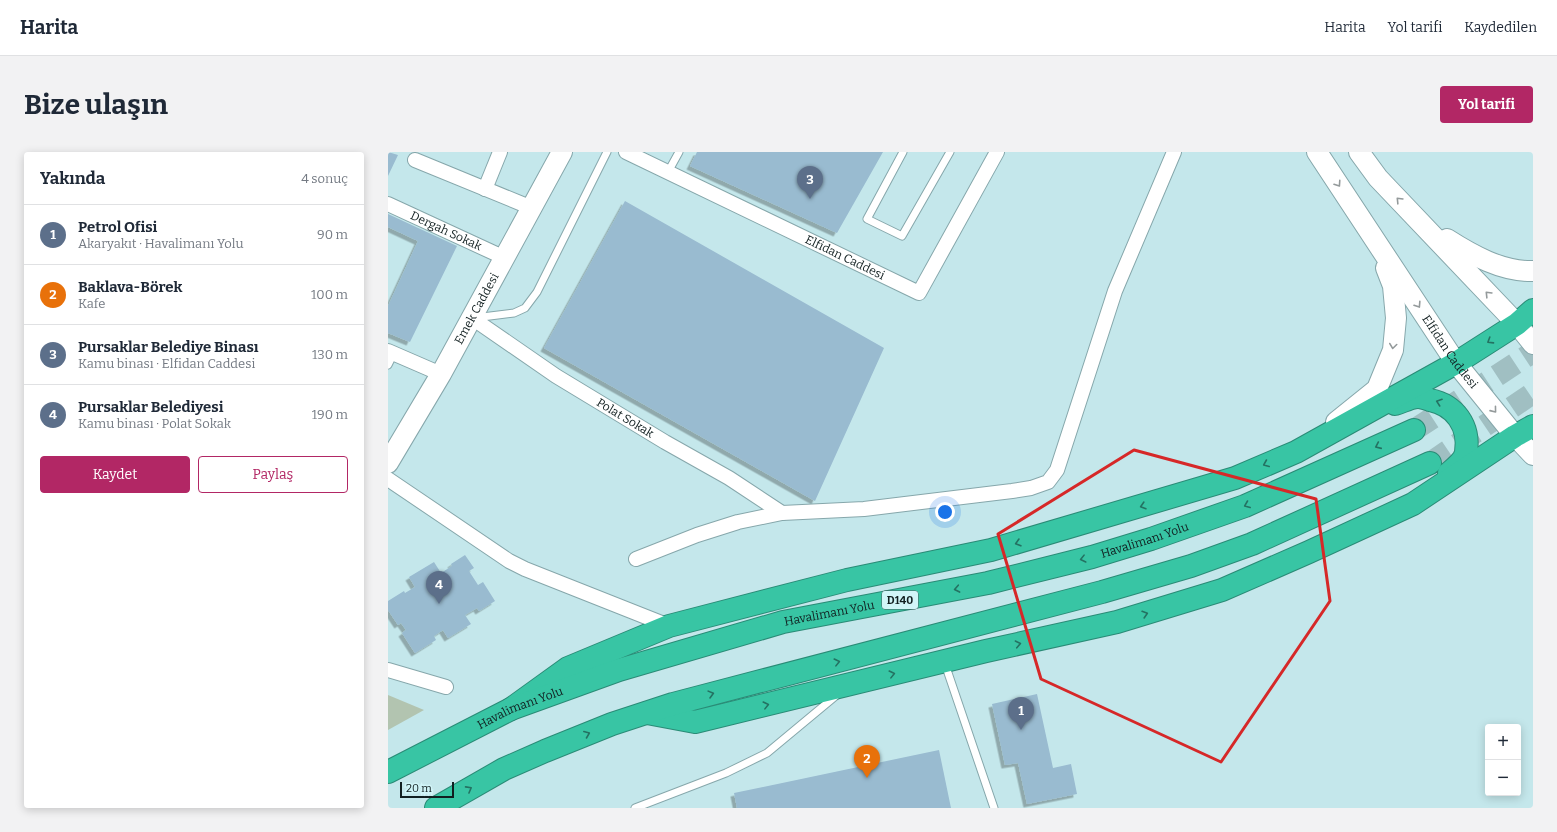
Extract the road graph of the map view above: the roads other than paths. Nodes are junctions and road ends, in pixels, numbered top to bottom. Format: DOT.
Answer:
graph roads {
  1 [pos="500,152"];
  2 [pos="562,152"];
  3 [pos="607,152"];
  4 [pos="626,152"];
  5 [pos="679,152"];
  6 [pos="903,152"];
  7 [pos="950,152"];
  8 [pos="997,152"];
  9 [pos="1174,152"];
  10 [pos="1317,152"];
  11 [pos="1359,152"];
  12 [pos="415,160"];
  13 [pos="668,172"];
  14 [pos="485,189"];
  15 [pos="388,204"];
  16 [pos="532,208"];
  17 [pos="1417,219"];
  18 [pos="1376,240"];
  19 [pos="505,258"];
  20 [pos="1533,271"];
  21 [pos="1525,317"];
  22 [pos="472,318"];
  23 [pos="1533,344"];
  24 [pos="390,356"];
  25 [pos="1456,363"];
  26 [pos="442,374"];
  27 [pos="1362,415"];
  28 [pos="1414,430"];
  29 [pos="1524,431"];
  30 [pos="1296,452"];
  31 [pos="1533,455"];
  32 [pos="388,463"];
  33 [pos="1430,463"];
  34 [pos="388,479"];
  35 [pos="1413,504"];
  36 [pos="782,513"];
  37 [pos="636,559"];
  38 [pos="669,626"];
  39 [pos="944,661"];
  40 [pos="388,670"];
  41 [pos="849,685"];
  42 [pos="446,687"];
  43 [pos="511,709"];
  44 [pos="646,713"];
  45 [pos="388,772"];
  46 [pos="436,808"];
  47 [pos="635,808"];
  48 [pos="994,808"];
  1 -- 14 [label="street"];
  2 -- 16 [label="street, Emek Caddesi"];
  3 -- 22 [label="lane"];
  4 -- 13 [label="street, Elfidan Caddesi"];
  5 -- 13 [label="lane"];
  6 -- 7 [label="lane"];
  8 -- 13 [label="street, Elfidan Caddesi"];
  9 -- 36 [label="street"];
  10 -- 18 [label="street, Elfidan Caddesi, one-way"];
  17 -- 11 [label="street, one-way"];
  12 -- 14 [label="street"];
  14 -- 16 [label="street"];
  15 -- 19 [label="street, Dergah Sokak"];
  16 -- 19 [label="street, Emek Caddesi"];
  17 -- 20 [label="street"];
  21 -- 17 [label="street, one-way"];
  18 -- 25 [label="street, Elfidan Caddesi, one-way"];
  18 -- 30 [label="street, Elfidan Caddesi, one-way"];
  19 -- 22 [label="street, Emek Caddesi"];
  21 -- 23 [label="street"];
  21 -- 25 [label="highway, one-way"];
  22 -- 26 [label="street, Emek Caddesi"];
  22 -- 36 [label="street, Polat Sokak"];
  24 -- 26 [label="street"];
  25 -- 27 [label="highway"];
  25 -- 29 [label="street, Elfidan Caddesi, one-way"];
  26 -- 32 [label="street, Emek Caddesi"];
  27 -- 30 [label="highway"];
  35 -- 27 [label="highway, one-way"];
  28 -- 43 [label="highway, Havalimanı Yolu / D140, one-way"];
  29 -- 31 [label="street, Elfidan Caddesi"];
  29 -- 35 [label="highway"];
  30 -- 38 [label="highway, one-way"];
  44 -- 33 [label="highway, one-way"];
  34 -- 38 [label="street"];
  39 -- 35 [label="highway, one-way"];
  36 -- 37 [label="street"];
  38 -- 43 [label="highway"];
  41 -- 39 [label="highway, one-way"];
  39 -- 48 [label="lane"];
  40 -- 42 [label="street"];
  44 -- 41 [label="highway, one-way"];
  41 -- 47 [label="lane"];
  43 -- 45 [label="highway, Havalimanı Yolu / D140"];
  46 -- 44 [label="highway, one-way"];
}
